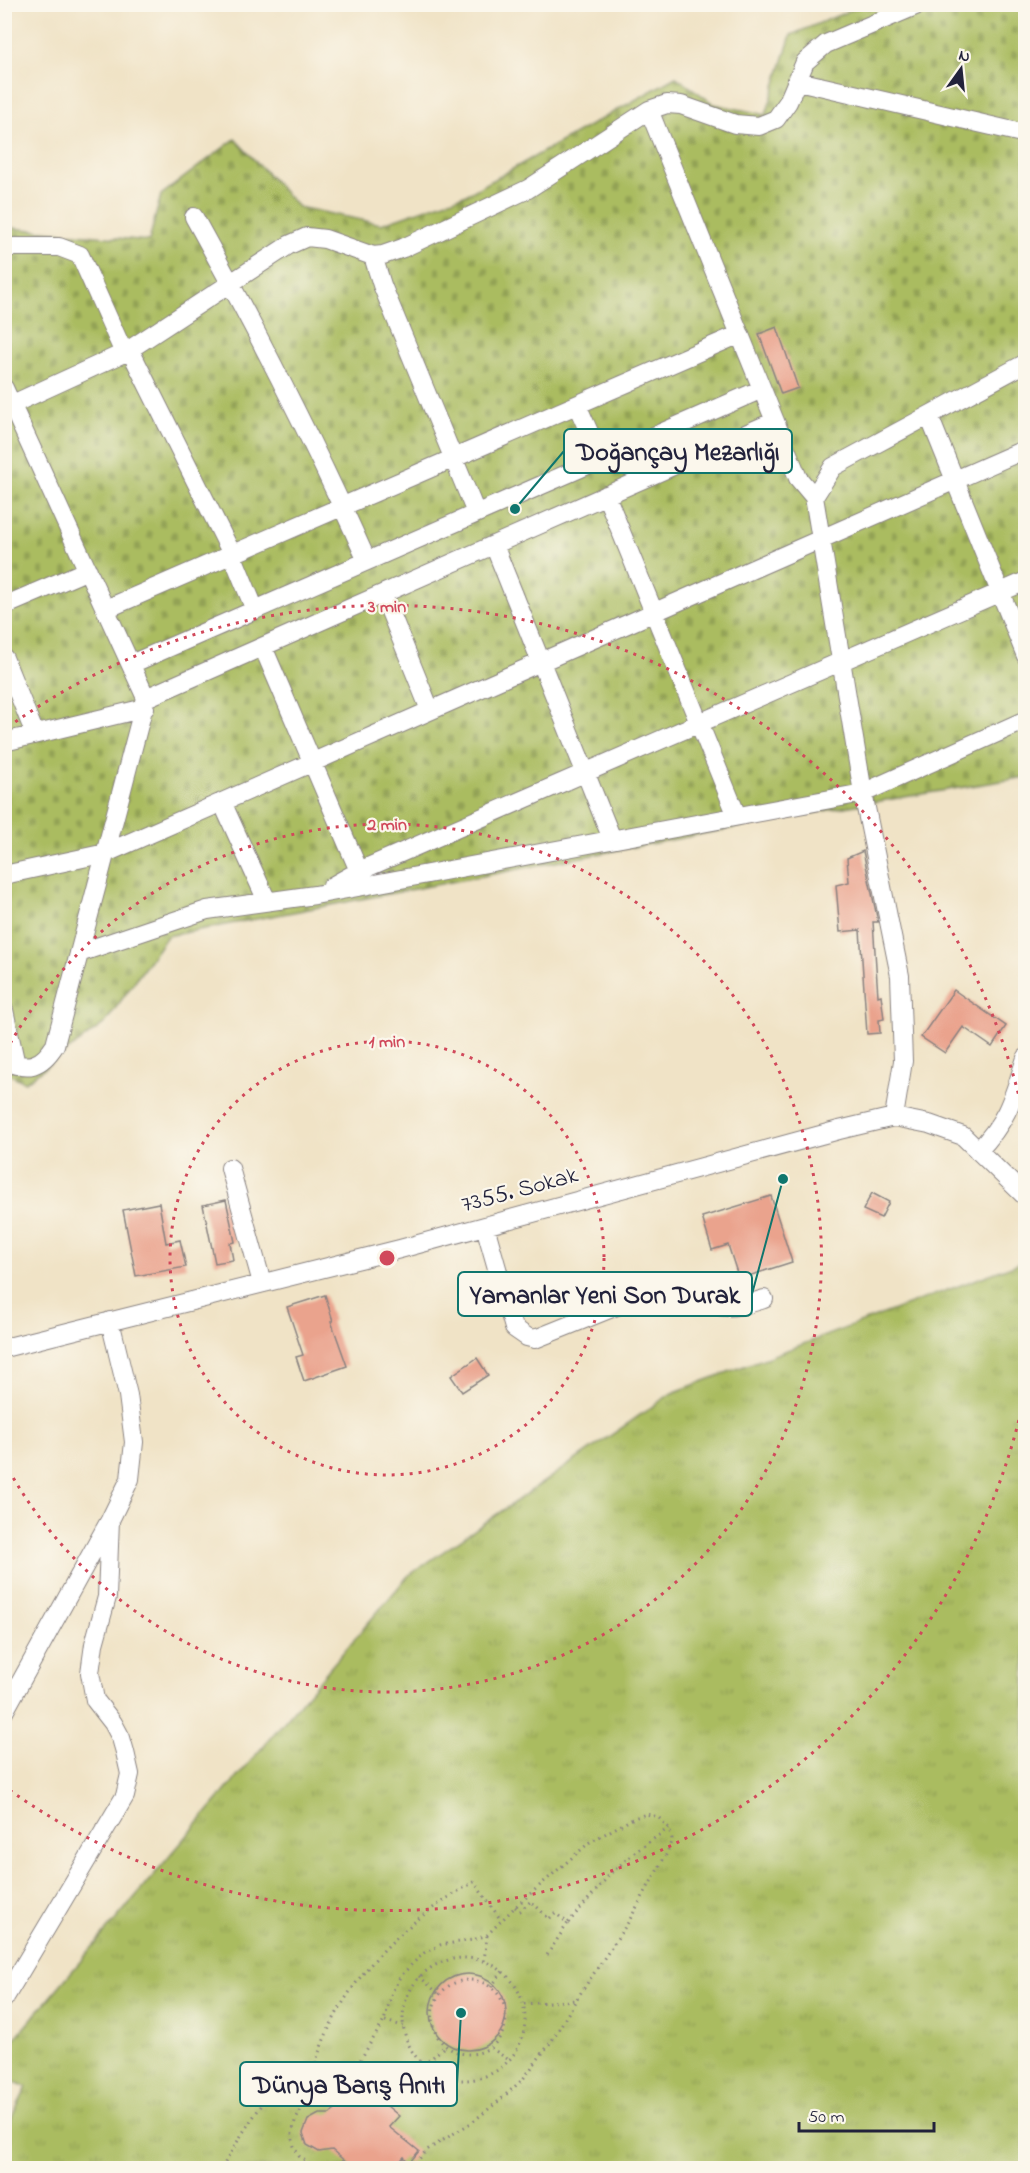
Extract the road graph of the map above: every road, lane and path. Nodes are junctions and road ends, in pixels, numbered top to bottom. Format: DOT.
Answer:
graph roads {
  1 [pos="920,4"];
  2 [pos="798,81"];
  3 [pos="650,110"];
  4 [pos="1026,134"];
  5 [pos="194,217"];
  6 [pos="4,249"];
  7 [pos="373,256"];
  8 [pos="231,283"];
  9 [pos="740,334"];
  10 [pos="127,352"];
  11 [pos="1026,363"];
  12 [pos="4,388"];
  13 [pos="762,388"];
  14 [pos="577,405"];
  15 [pos="9,407"];
  16 [pos="929,416"];
  17 [pos="775,421"];
  18 [pos="1026,448"];
  19 [pos="454,458"];
  20 [pos="601,459"];
  21 [pos="955,480"];
  22 [pos="606,495"];
  23 [pos="814,497"];
  24 [pos="343,506"];
  25 [pos="476,513"];
  26 [pos="821,538"];
  27 [pos="494,545"];
  28 [pos="232,554"];
  29 [pos="367,561"];
  30 [pos="88,570"];
  31 [pos="1026,581"];
  32 [pos="1000,592"];
  33 [pos="383,594"];
  34 [pos="4,606"];
  35 [pos="106,609"];
  36 [pos="255,610"];
  37 [pos="654,612"];
  38 [pos="263,647"];
  39 [pos="1026,656"];
  40 [pos="4,658"];
  41 [pos="541,662"];
  42 [pos="841,663"];
  43 [pos="131,664"];
  44 [pos="146,703"];
  45 [pos="430,711"];
  46 [pos="1026,720"];
  47 [pos="700,724"];
  48 [pos="35,734"];
  49 [pos="4,742"];
  50 [pos="312,762"];
  51 [pos="585,773"];
  52 [pos="863,793"];
  53 [pos="222,802"];
  54 [pos="737,816"];
  55 [pos="612,839"];
  56 [pos="106,853"];
  57 [pos="359,872"];
  58 [pos="4,875"];
  59 [pos="315,894"];
  60 [pos="267,901"];
  61 [pos="79,953"];
  62 [pos="4,1010"];
  63 [pos="1026,1058"];
  64 [pos="10,1062"];
  65 [pos="894,1117"];
  66 [pos="978,1151"];
  67 [pos="230,1168"];
  68 [pos="1026,1197"];
  69 [pos="485,1226"];
  70 [pos="262,1283"];
  71 [pos="764,1299"];
  72 [pos="110,1321"];
  73 [pos="4,1348"];
  74 [pos="110,1520"];
  75 [pos="4,1712"];
  76 [pos="669,1828"];
  77 [pos="515,1906"];
  78 [pos="501,1920"];
  79 [pos="568,1923"];
  80 [pos="487,1935"];
  81 [pos="547,1955"];
  82 [pos="484,1961"];
  83 [pos="502,1971"];
  84 [pos="419,1976"];
  85 [pos="491,1987"];
  86 [pos="440,1994"];
  87 [pos="4,1999"];
  88 [pos="576,2000"];
  89 [pos="524,2004"];
  90 [pos="384,2021"];
  91 [pos="403,2026"];
  92 [pos="445,2046"];
  93 [pos="491,2048"];
  94 [pos="361,2059"];
  95 [pos="509,2060"];
  96 [pos="424,2066"];
  97 [pos="313,2068"];
  98 [pos="313,2099"];
  99 [pos="222,2169"];
  100 [pos="314,2169"];
  101 [pos="411,2169"];
  1 -- 2 [label="street"];
  2 -- 3 [label="street"];
  2 -- 4 [label="street"];
  3 -- 7 [label="street"];
  3 -- 9 [label="street"];
  5 -- 8 [label="street"];
  6 -- 10 [label="street"];
  7 -- 8 [label="street"];
  7 -- 19 [label="street"];
  8 -- 10 [label="street"];
  8 -- 24 [label="street"];
  9 -- 13 [label="street"];
  9 -- 14 [label="street"];
  10 -- 15 [label="street"];
  10 -- 28 [label="street"];
  11 -- 16 [label="street"];
  12 -- 15 [label="street"];
  13 -- 17 [label="street"];
  13 -- 20 [label="street"];
  14 -- 19 [label="street"];
  14 -- 20 [label="street"];
  15 -- 30 [label="street"];
  16 -- 21 [label="street"];
  16 -- 23 [label="street"];
  17 -- 22 [label="street"];
  17 -- 23 [label="street"];
  18 -- 21 [label="street"];
  19 -- 24 [label="street"];
  19 -- 25 [label="street"];
  20 -- 25 [label="street"];
  21 -- 26 [label="street"];
  21 -- 32 [label="street"];
  22 -- 27 [label="street"];
  22 -- 37 [label="street"];
  23 -- 26 [label="street"];
  24 -- 28 [label="street"];
  24 -- 29 [label="street"];
  25 -- 29 [label="street"];
  26 -- 37 [label="street"];
  26 -- 42 [label="street"];
  27 -- 33 [label="street"];
  27 -- 41 [label="street"];
  28 -- 35 [label="street"];
  28 -- 36 [label="street"];
  29 -- 36 [label="street"];
  30 -- 34 [label="street"];
  30 -- 35 [label="street"];
  31 -- 32 [label="street"];
  32 -- 39 [label="street"];
  32 -- 42 [label="street"];
  33 -- 38 [label="street"];
  33 -- 45 [label="street"];
  35 -- 43 [label="street"];
  36 -- 43 [label="street"];
  37 -- 41 [label="street"];
  37 -- 47 [label="street"];
  38 -- 44 [label="street"];
  38 -- 50 [label="street"];
  40 -- 48 [label="street"];
  41 -- 45 [label="street"];
  41 -- 51 [label="street"];
  42 -- 47 [label="street"];
  42 -- 52 [label="street"];
  43 -- 44 [label="street"];
  44 -- 48 [label="street"];
  44 -- 56 [label="street"];
  45 -- 50 [label="street"];
  46 -- 52 [label="street"];
  47 -- 51 [label="street"];
  47 -- 54 [label="street"];
  48 -- 49 [label="street"];
  50 -- 53 [label="street"];
  50 -- 57 [label="street"];
  51 -- 55 [label="street"];
  51 -- 57 [label="street"];
  52 -- 54 [label="street"];
  52 -- 65 [label="street"];
  53 -- 56 [label="street"];
  53 -- 60 [label="street"];
  54 -- 55 [label="street"];
  55 -- 59 [label="street"];
  56 -- 58 [label="street"];
  56 -- 61 [label="street"];
  57 -- 59 [label="street"];
  59 -- 60 [label="street"];
  60 -- 61 [label="street"];
  61 -- 64 [label="street"];
  62 -- 64 [label="street"];
  63 -- 66 [label="street"];
  65 -- 66 [label="street, 7355. Sokak"];
  65 -- 69 [label="street, 7355. Sokak"];
  66 -- 68 [label="street, 7355. Sokak"];
  67 -- 70 [label="street"];
  69 -- 70 [label="street, 7355. Sokak"];
  69 -- 71 [label="street"];
  70 -- 72 [label="street, 7355. Sokak"];
  72 -- 73 [label="street, 7355. Sokak"];
  72 -- 74 [label="street"];
  74 -- 75 [label="street"];
  74 -- 87 [label="street"];
  76 -- 77 [label="path"];
  76 -- 79 [label="path"];
  76 -- 88 [label="path"];
  77 -- 78 [label="path"];
  77 -- 79 [label="path"];
  78 -- 80 [label="path"];
  78 -- 97 [label="path"];
  79 -- 81 [label="path"];
  80 -- 82 [label="path"];
  80 -- 90 [label="path"];
  82 -- 83 [label="path"];
  82 -- 84 [label="path"];
  83 -- 85 [label="path"];
  83 -- 89 [label="path"];
  84 -- 86 [label="path"];
  84 -- 91 [label="path"];
  85 -- 86 [label="path"];
  85 -- 93 [label="path"];
  86 -- 92 [label="path"];
  88 -- 89 [label="path"];
  88 -- 101 [label="path"];
  89 -- 95 [label="path"];
  90 -- 91 [label="path"];
  90 -- 94 [label="path"];
  91 -- 96 [label="path"];
  92 -- 93 [label="path"];
  92 -- 96 [label="path"];
  93 -- 95 [label="path"];
  94 -- 97 [label="path"];
  94 -- 98 [label="path"];
  95 -- 96 [label="path"];
  97 -- 98 [label="path"];
  97 -- 99 [label="path"];
  98 -- 100 [label="path"];
}
